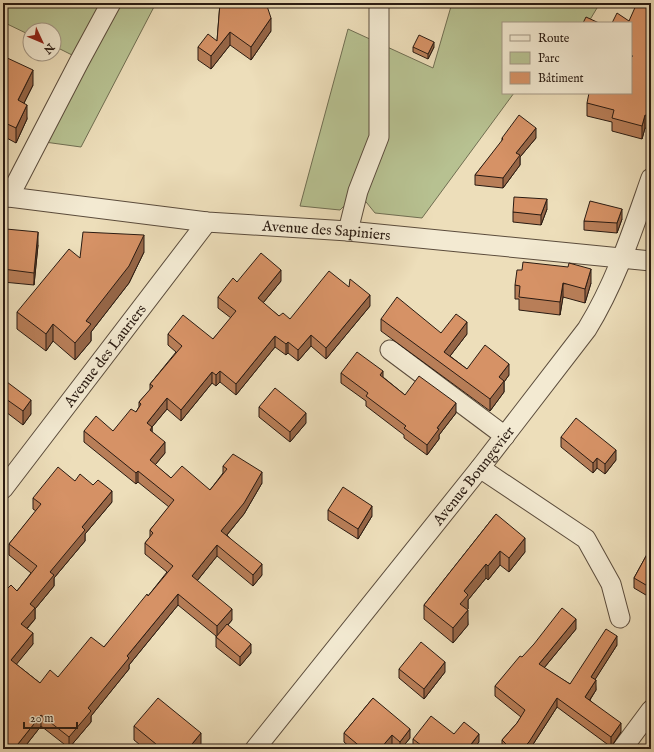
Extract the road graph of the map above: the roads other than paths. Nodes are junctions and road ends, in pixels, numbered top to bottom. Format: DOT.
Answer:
graph roads {
  1 [pos="111,3"];
  2 [pos="379,3"];
  3 [pos="651,178"];
  4 [pos="6,195"];
  5 [pos="207,222"];
  6 [pos="348,231"];
  7 [pos="622,258"];
  8 [pos="651,260"];
  9 [pos="390,350"];
  10 [pos="505,436"];
  11 [pos="480,468"];
  12 [pos="3,490"];
  13 [pos="620,618"];
  14 [pos="651,710"];
  15 [pos="255,749"];
  16 [pos="622,749"];
  1 -- 4 [label="street"];
  2 -- 6 [label="street"];
  3 -- 7 [label="street, Avenue Boungevier"];
  4 -- 5 [label="street, Avenue des Sapiniers"];
  5 -- 6 [label="street, Avenue des Sapiniers"];
  5 -- 12 [label="street, Avenue des Lauriers"];
  6 -- 7 [label="street, Avenue des Sapiniers"];
  7 -- 8 [label="street, Avenue des Sapiniers"];
  7 -- 10 [label="street, Avenue Boungevier"];
  9 -- 10 [label="street"];
  10 -- 11 [label="street, Avenue Boungevier"];
  11 -- 13 [label="street"];
  11 -- 15 [label="street, Avenue Boungevier"];
  14 -- 16 [label="street"];
}
